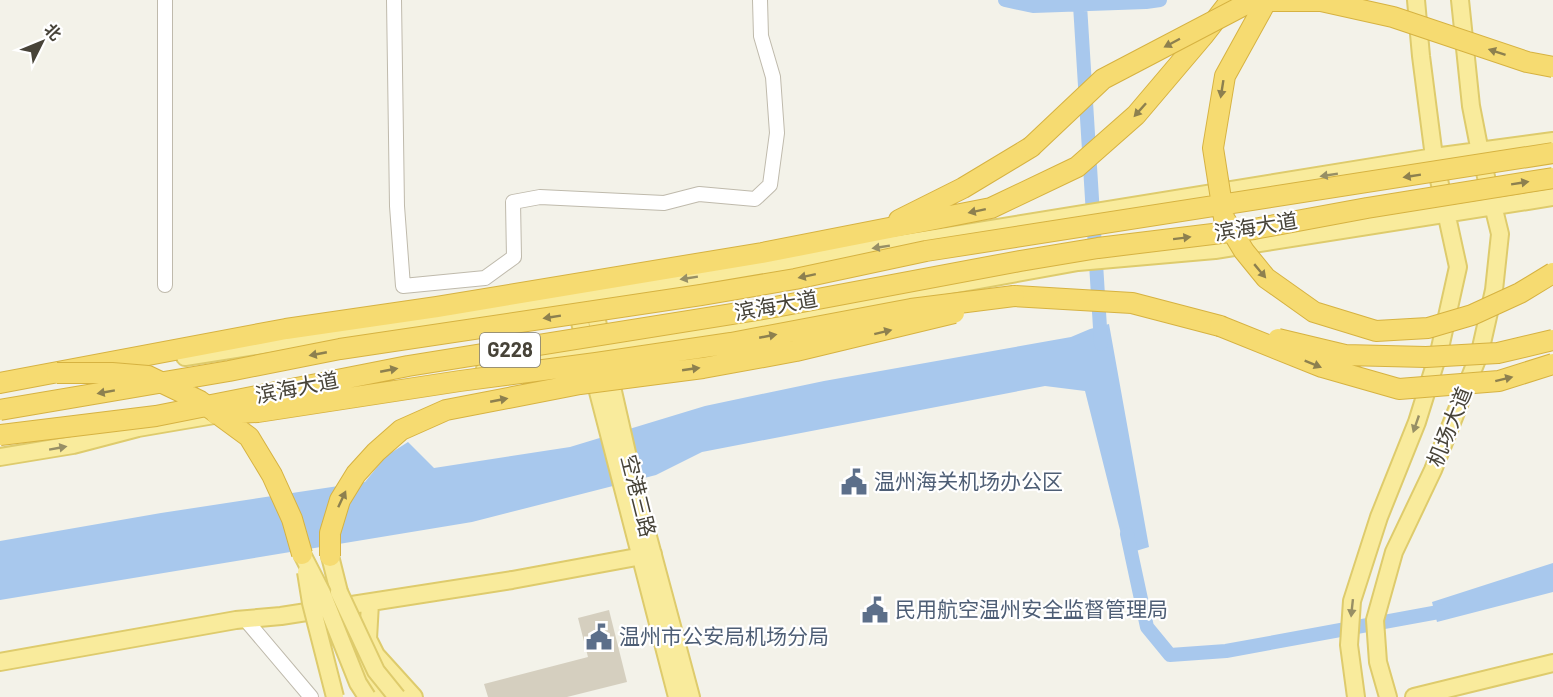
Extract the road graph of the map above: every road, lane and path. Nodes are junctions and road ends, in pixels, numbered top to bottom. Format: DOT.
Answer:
graph roads {
  1 [pos="165,0"];
  2 [pos="394,0"];
  3 [pos="760,0"];
  4 [pos="1231,0"];
  5 [pos="1267,0"];
  6 [pos="1416,0"];
  7 [pos="1460,0"];
  8 [pos="1553,67"];
  9 [pos="1553,141"];
  10 [pos="1480,152"];
  11 [pos="1553,153"];
  12 [pos="1434,157"];
  13 [pos="1553,178"];
  14 [pos="1553,197"];
  15 [pos="1493,206"];
  16 [pos="1447,214"];
  17 [pos="873,233"];
  18 [pos="1553,273"];
  19 [pos="165,285"];
  20 [pos="591,294"];
  21 [pos="1014,296"];
  22 [pos="573,297"];
  23 [pos="1220,326"];
  24 [pos="1553,340"];
  25 [pos="595,350"];
  26 [pos="1553,364"];
  27 [pos="57,373"];
  28 [pos="0,385"];
  29 [pos="0,410"];
  30 [pos="156,416"];
  31 [pos="0,435"];
  32 [pos="0,457"];
  33 [pos="302,554"];
  34 [pos="647,555"];
  35 [pos="330,556"];
  36 [pos="338,600"];
  37 [pos="370,603"];
  38 [pos="245,619"];
  39 [pos="0,662"];
  40 [pos="1553,663"];
  41 [pos="311,697"];
  42 [pos="335,697"];
  43 [pos="367,697"];
  44 [pos="377,697"];
  45 [pos="383,697"];
  46 [pos="397,697"];
  47 [pos="414,697"];
  48 [pos="677,697"];
  49 [pos="691,697"];
  50 [pos="1356,697"];
  51 [pos="1388,697"];
  52 [pos="1414,697"];
  1 -- 19 [label="street"];
  2 -- 3 [label="street"];
  4 -- 17 [label="highway, one-way, bridge"];
  5 -- 18 [label="highway, one-way, bridge"];
  6 -- 12 [label="main road, 机场大道"];
  7 -- 10 [label="main road, 机场大道"];
  8 -- 17 [label="highway, one-way, bridge"];
  9 -- 10 [label="main road"];
  10 -- 12 [label="main road"];
  10 -- 15 [label="main road, 机场大道"];
  11 -- 29 [label="highway, 滨海大道 / G228, one-way, bridge"];
  12 -- 16 [label="main road, 机场大道"];
  12 -- 20 [label="main road, one-way"];
  30 -- 13 [label="highway, 滨海大道 / G228, one-way, bridge"];
  14 -- 15 [label="main road"];
  15 -- 16 [label="main road"];
  15 -- 51 [label="main road, 机场大道"];
  16 -- 25 [label="main road"];
  16 -- 50 [label="main road, 机场大道, one-way"];
  17 -- 27 [label="highway, bridge"];
  20 -- 22 [label="main road"];
  20 -- 25 [label="main road, 空港三路"];
  21 -- 23 [label="highway"];
  30 -- 21 [label="highway, one-way, bridge"];
  35 -- 21 [label="highway, one-way, bridge"];
  22 -- 25 [label="main road, 空港三路"];
  22 -- 28 [label="main road"];
  23 -- 24 [label="highway, bridge"];
  23 -- 26 [label="highway, one-way, bridge"];
  32 -- 25 [label="main road, one-way"];
  25 -- 34 [label="main road, 空港三路"];
  27 -- 28 [label="highway"];
  27 -- 33 [label="highway, bridge"];
  30 -- 31 [label="highway, 滨海大道 / G228, bridge"];
  33 -- 42 [label="main road, bridge"];
  33 -- 43 [label="main road, bridge"];
  34 -- 37 [label="main road"];
  34 -- 48 [label="main road, 空港三路"];
  34 -- 49 [label="main road, 空港三路"];
  35 -- 36 [label="main road"];
  36 -- 37 [label="main road"];
  36 -- 38 [label="main road"];
  36 -- 44 [label="main road, bridge"];
  36 -- 45 [label="main road"];
  36 -- 46 [label="main road, bridge"];
  37 -- 47 [label="main road"];
  38 -- 39 [label="main road"];
  38 -- 41 [label="street"];
  40 -- 52 [label="main road"];
}
